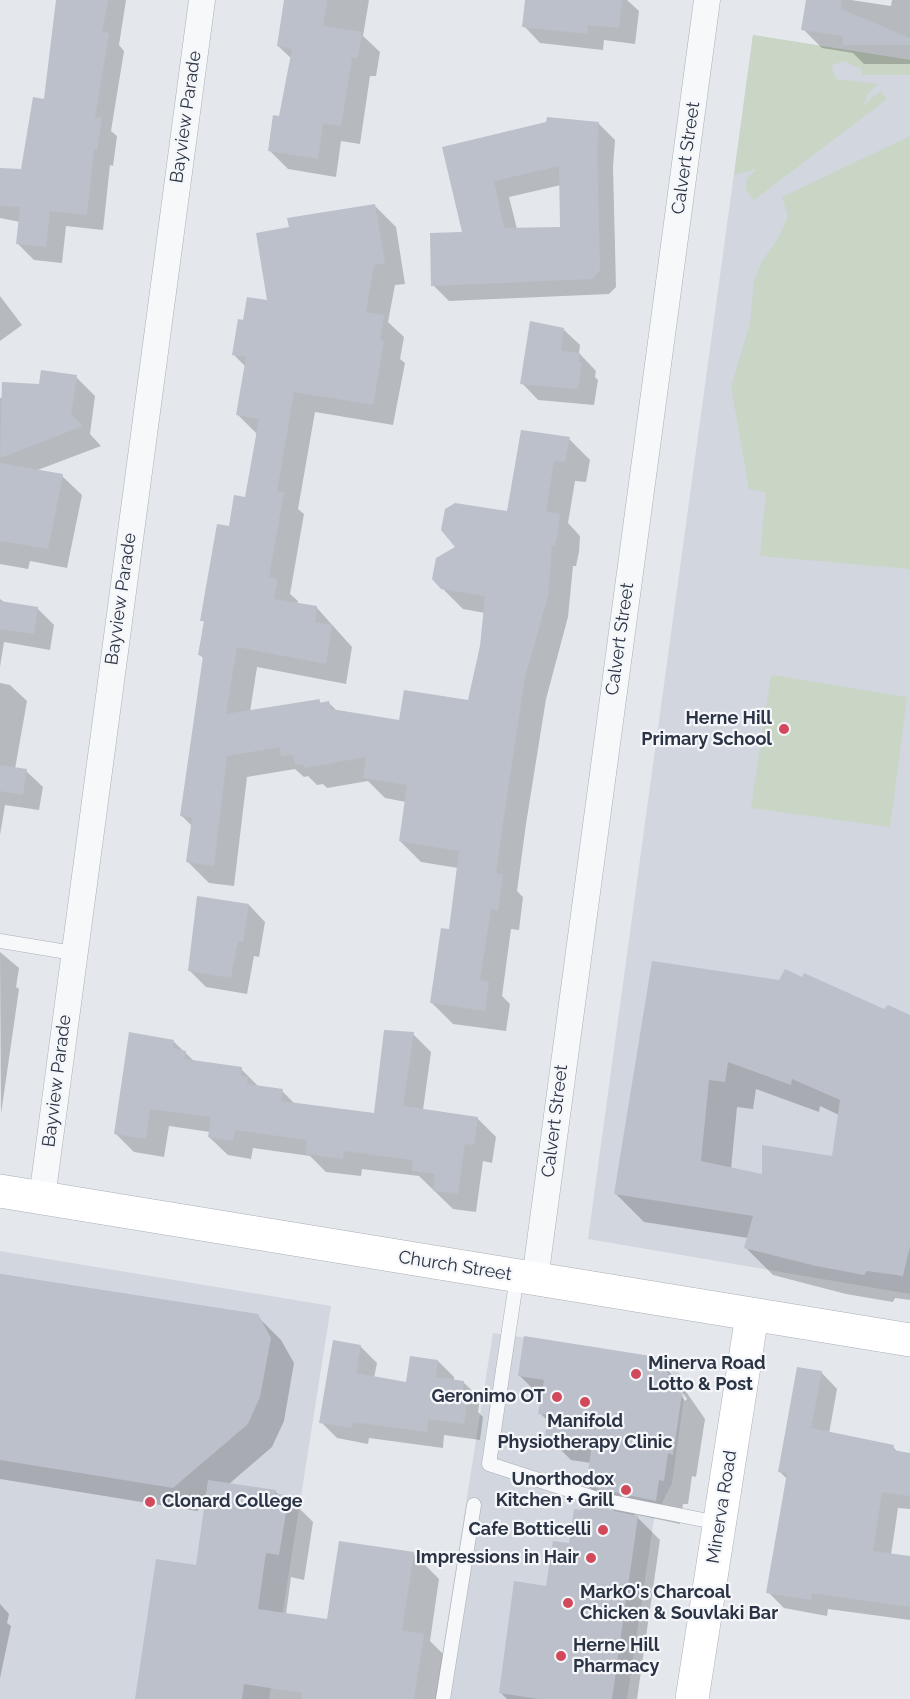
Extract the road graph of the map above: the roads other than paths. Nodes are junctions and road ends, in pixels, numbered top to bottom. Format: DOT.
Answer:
graph roads {
  1 [pos="202,0"];
  2 [pos="708,0"];
  3 [pos="0,941"];
  4 [pos="73,953"];
  5 [pos="0,1191"];
  6 [pos="42,1198"];
  7 [pos="526,1278"];
  8 [pos="752,1315"];
  9 [pos="910,1340"];
  10 [pos="474,1505"];
  11 [pos="719,1523"];
  12 [pos="443,1699"];
  13 [pos="692,1699"];
  1 -- 4 [label="street, Bayview Parade"];
  2 -- 7 [label="street, Calvert Street"];
  3 -- 4 [label="lane"];
  4 -- 6 [label="street, Bayview Parade"];
  5 -- 6 [label="street, Church Street"];
  6 -- 7 [label="street, Church Street"];
  7 -- 8 [label="street, Church Street"];
  7 -- 11 [label="lane"];
  8 -- 9 [label="street, Church Street"];
  8 -- 11 [label="street, Minerva Road"];
  10 -- 12 [label="lane"];
  11 -- 13 [label="street, Minerva Road"];
}
